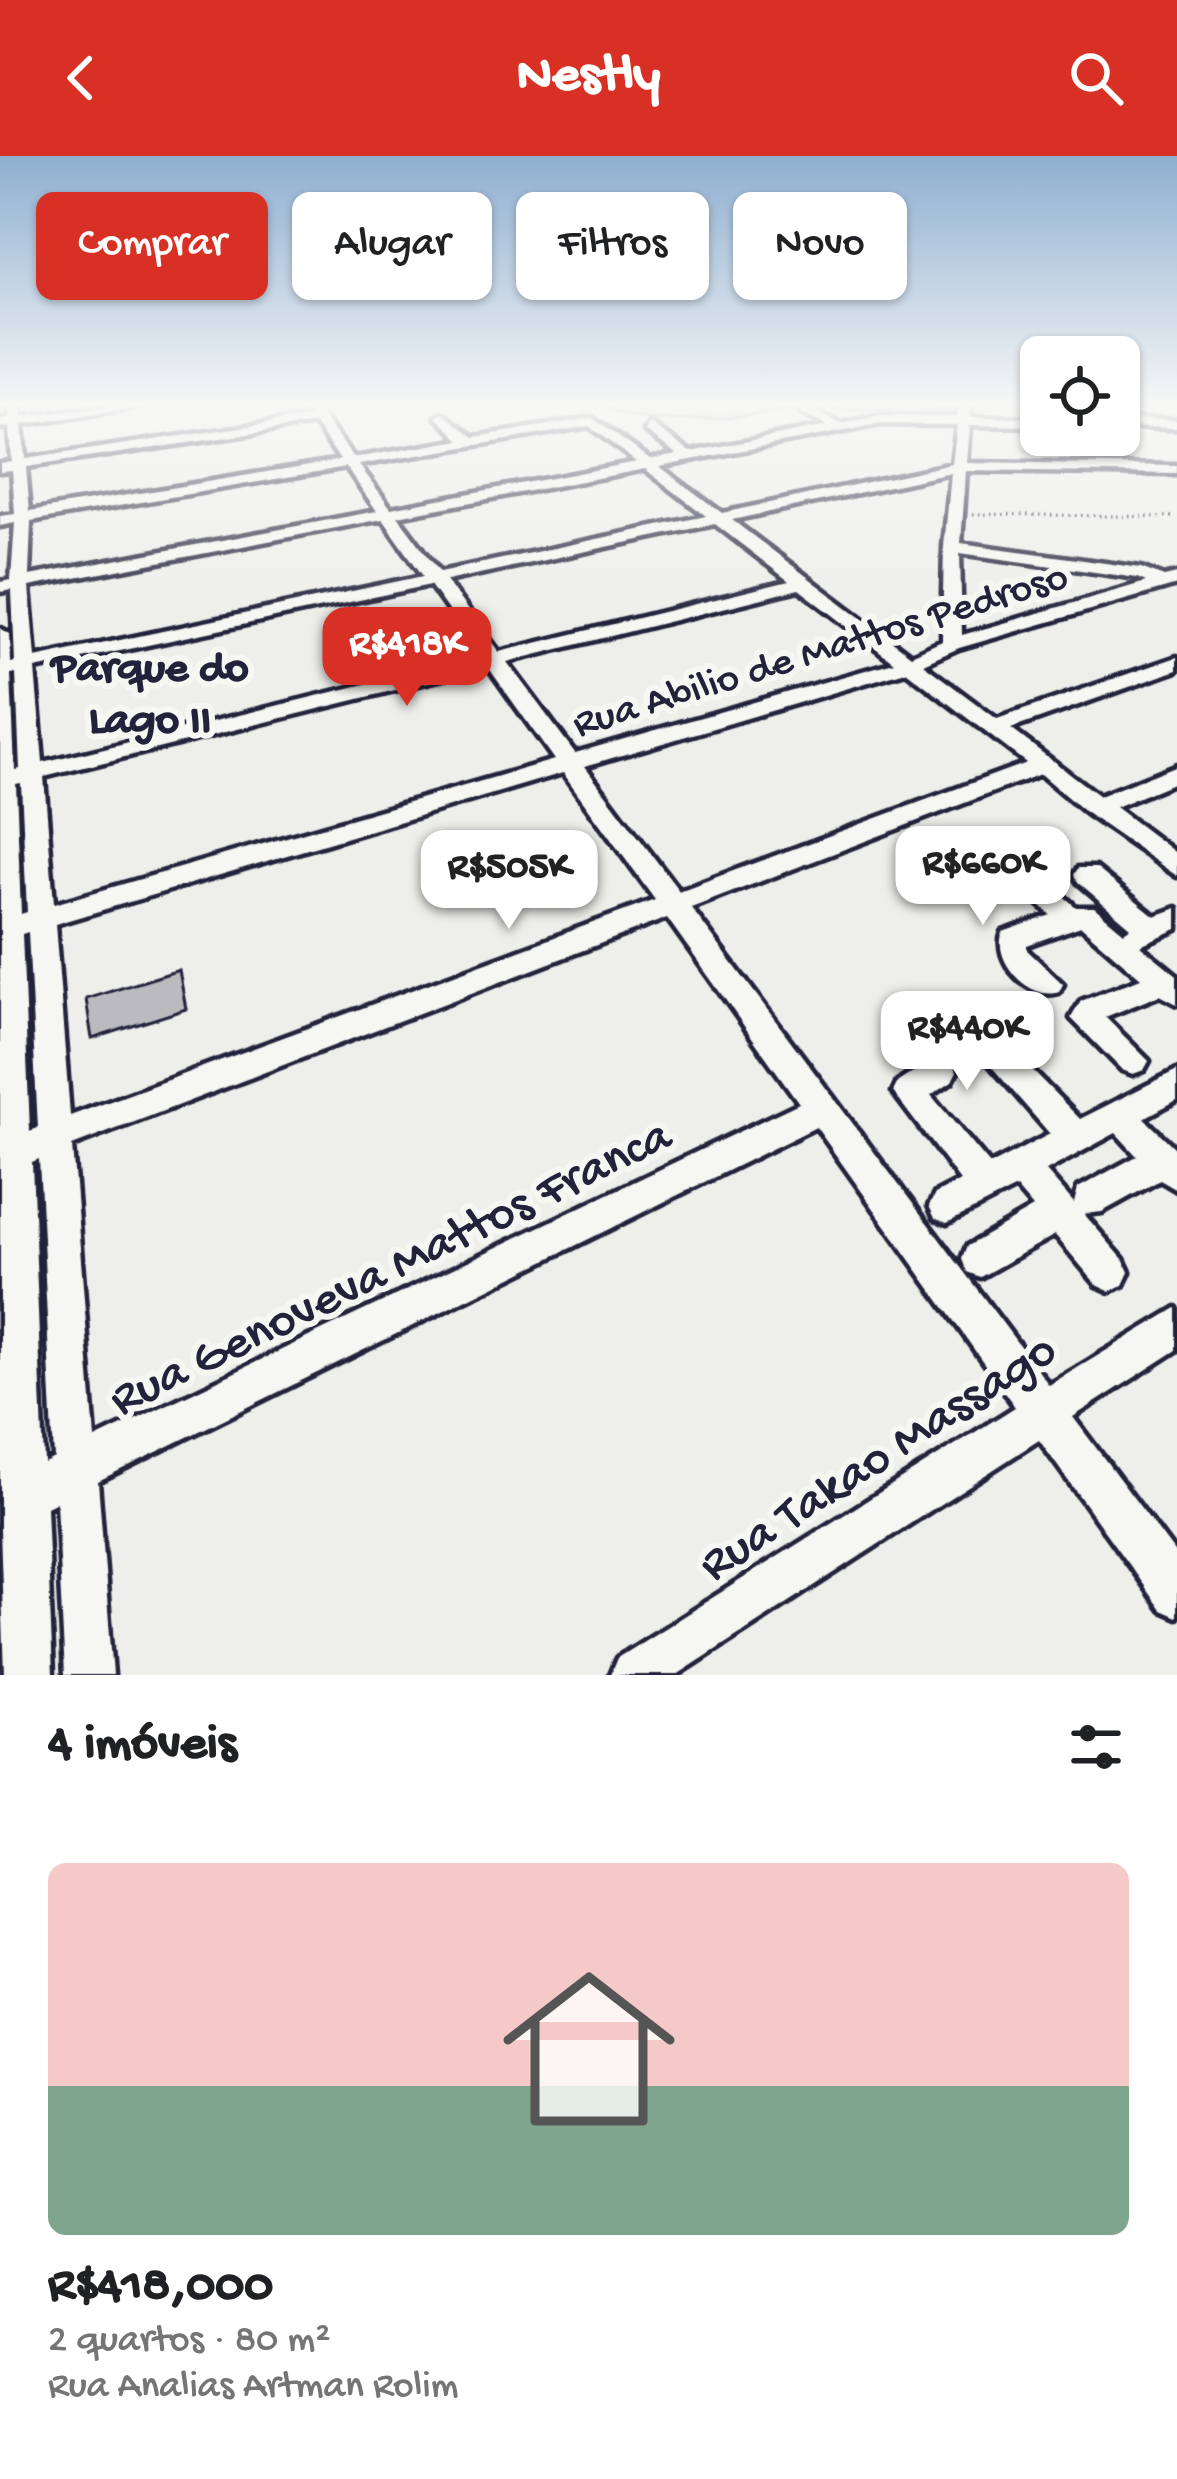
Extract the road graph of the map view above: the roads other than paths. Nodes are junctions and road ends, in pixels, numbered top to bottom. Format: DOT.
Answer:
graph roads {
  1 [pos="21,475"];
  2 [pos="279,475"];
  3 [pos="358,475"];
  4 [pos="606,475"];
  5 [pos="658,475"];
  6 [pos="914,475"];
  7 [pos="959,475"];
  8 [pos="384,516"];
  9 [pos="23,518"];
  10 [pos="713,518"];
  11 [pos="0,521"];
  12 [pos="954,545"];
  13 [pos="430,579"];
  14 [pos="20,583"];
  15 [pos="801,584"];
  16 [pos="1172,584"];
  17 [pos="0,587"];
  18 [pos="0,634"];
  19 [pos="952,644"];
  20 [pos="488,657"];
  21 [pos="1177,663"];
  22 [pos="907,664"];
  23 [pos="23,666"];
  24 [pos="991,729"];
  25 [pos="567,764"];
  26 [pos="1040,766"];
  27 [pos="1177,772"];
  28 [pos="13,777"];
  29 [pos="1094,807"];
  30 [pos="1003,857"];
  31 [pos="1177,866"];
  32 [pos="1087,875"];
  33 [pos="671,906"];
  34 [pos="1072,919"];
  35 [pos="1164,923"];
  36 [pos="18,924"];
  37 [pos="1121,942"];
  38 [pos="1048,984"];
  39 [pos="1171,986"];
  40 [pos="1025,1031"];
  41 [pos="915,1039"];
  42 [pos="1133,1061"];
  43 [pos="1173,1093"];
  44 [pos="819,1109"];
  45 [pos="1120,1115"];
  46 [pos="56,1138"];
  47 [pos="1076,1138"];
  48 [pos="8,1155"];
  49 [pos="1020,1167"];
  50 [pos="1170,1167"];
  51 [pos="986,1186"];
  52 [pos="947,1206"];
  53 [pos="1075,1206"];
  54 [pos="980,1259"];
  55 [pos="1110,1272"];
  56 [pos="1177,1328"];
  57 [pos="1044,1413"];
  58 [pos="76,1472"];
  59 [pos="13,1501"];
  60 [pos="1177,1594"];
  61 [pos="29,1675"];
  62 [pos="88,1675"];
  63 [pos="634,1675"];
  1 -- 9 [label="street"];
  2 -- 9 [label="street"];
  3 -- 8 [label="street"];
  4 -- 8 [label="street"];
  5 -- 10 [label="street"];
  6 -- 10 [label="street"];
  7 -- 12 [label="street"];
  8 -- 13 [label="street"];
  8 -- 14 [label="street"];
  9 -- 11 [label="street"];
  9 -- 14 [label="street"];
  10 -- 13 [label="street"];
  10 -- 15 [label="street"];
  12 -- 16 [label="street"];
  12 -- 19 [label="street"];
  13 -- 20 [label="street"];
  13 -- 23 [label="street"];
  14 -- 17 [label="street"];
  14 -- 23 [label="street"];
  15 -- 20 [label="street"];
  15 -- 22 [label="street"];
  16 -- 19 [label="street, Rua Abilio de Mattos Pedroso"];
  18 -- 23 [label="street"];
  19 -- 22 [label="street, Rua Abilio de Mattos Pedroso"];
  20 -- 25 [label="street"];
  20 -- 28 [label="street"];
  21 -- 24 [label="street"];
  22 -- 24 [label="street"];
  22 -- 25 [label="street, Rua Abilio de Mattos Pedroso"];
  23 -- 28 [label="street"];
  24 -- 26 [label="street"];
  25 -- 33 [label="street"];
  25 -- 36 [label="street, Rua Abilio de Mattos Pedroso"];
  26 -- 29 [label="street"];
  26 -- 33 [label="street"];
  27 -- 29 [label="street"];
  28 -- 36 [label="street"];
  29 -- 31 [label="street"];
  30 -- 34 [label="street"];
  32 -- 35 [label="street"];
  33 -- 44 [label="street"];
  33 -- 46 [label="street"];
  34 -- 37 [label="street"];
  34 -- 38 [label="street"];
  35 -- 37 [label="street"];
  36 -- 46 [label="street"];
  36 -- 48 [label="street"];
  37 -- 39 [label="street"];
  39 -- 42 [label="street"];
  40 -- 47 [label="street"];
  41 -- 51 [label="street"];
  43 -- 45 [label="street"];
  44 -- 57 [label="street"];
  44 -- 58 [label="street, Rua Genoveva Mattos Franca"];
  45 -- 47 [label="street"];
  45 -- 50 [label="street"];
  46 -- 48 [label="street"];
  46 -- 58 [label="street"];
  47 -- 49 [label="street"];
  48 -- 59 [label="street"];
  49 -- 51 [label="street"];
  49 -- 53 [label="street"];
  50 -- 53 [label="street"];
  51 -- 52 [label="street"];
  53 -- 54 [label="street"];
  53 -- 55 [label="street"];
  56 -- 57 [label="street, Rua Takao Massago"];
  57 -- 60 [label="street"];
  57 -- 63 [label="street, Rua Takao Massago"];
  58 -- 59 [label="street, Rua Genoveva Mattos Franca"];
  58 -- 62 [label="street"];
  59 -- 61 [label="street"];
}
